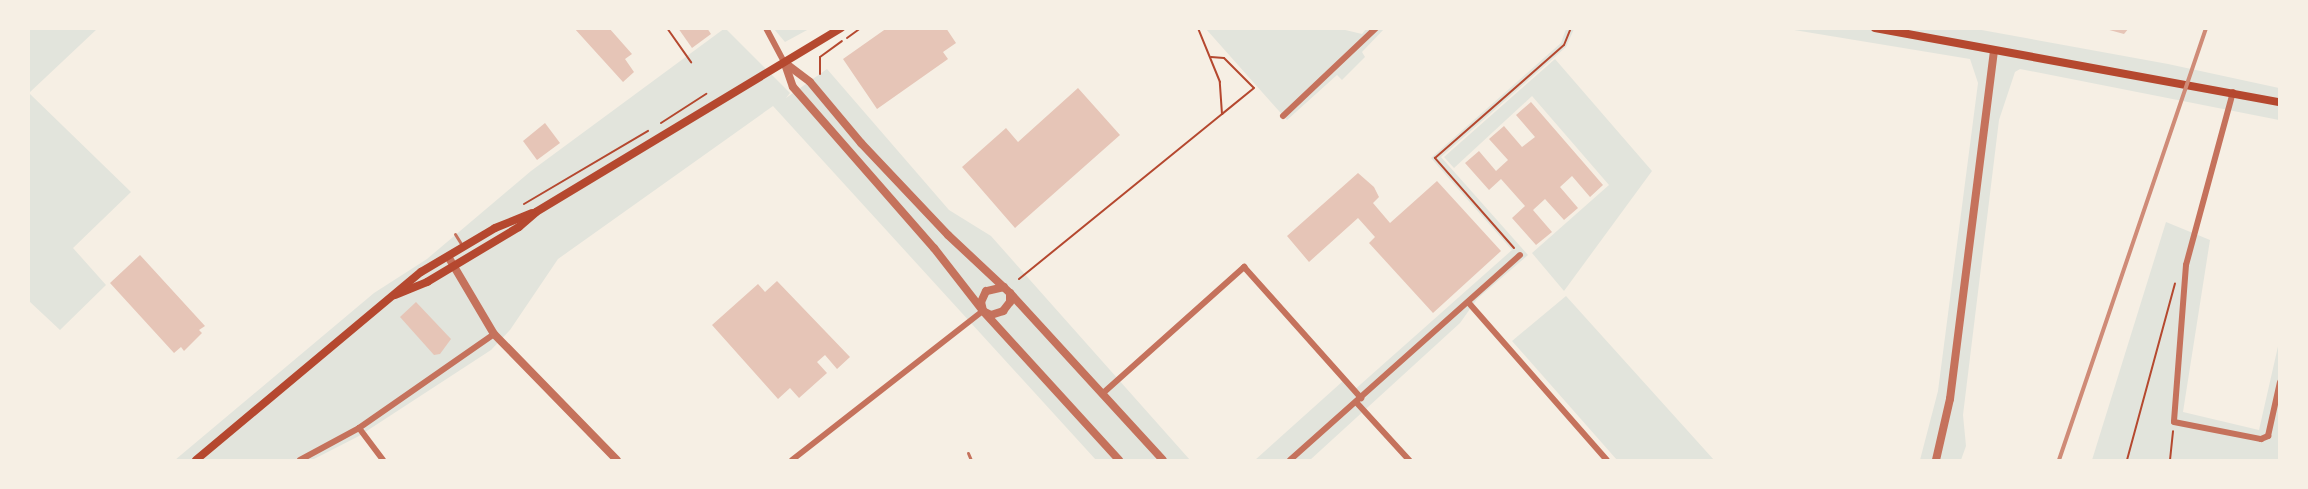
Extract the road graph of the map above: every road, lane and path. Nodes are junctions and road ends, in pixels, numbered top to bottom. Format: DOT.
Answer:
graph roads {
  1 [pos="667,28"];
  2 [pos="766,28"];
  3 [pos="841,28"];
  4 [pos="861,28"];
  5 [pos="1198,28"];
  6 [pos="1376,28"];
  7 [pos="1571,28"];
  8 [pos="1875,28"];
  9 [pos="1994,51"];
  10 [pos="1210,57"];
  11 [pos="691,62"];
  12 [pos="785,63"];
  13 [pos="820,74"];
  14 [pos="2233,92"];
  15 [pos="706,94"];
  16 [pos="2280,102"];
  17 [pos="1222,114"];
  18 [pos="1283,116"];
  19 [pos="517,208"];
  20 [pos="536,212"];
  21 [pos="455,234"];
  22 [pos="464,249"];
  23 [pos="1520,255"];
  24 [pos="449,258"];
  25 [pos="2186,264"];
  26 [pos="454,266"];
  27 [pos="1019,279"];
  28 [pos="1007,290"];
  29 [pos="395,295"];
  30 [pos="1468,302"];
  31 [pos="983,311"];
  32 [pos="494,334"];
  33 [pos="2280,382"];
  34 [pos="1102,394"];
  35 [pos="1358,400"];
  36 [pos="2174,422"];
  37 [pos="359,428"];
  38 [pos="968,453"];
  39 [pos="196,460"];
  40 [pos="300,460"];
  41 [pos="383,460"];
  42 [pos="617,460"];
  43 [pos="792,460"];
  44 [pos="971,460"];
  45 [pos="1119,460"];
  46 [pos="1163,460"];
  47 [pos="1290,460"];
  48 [pos="1409,460"];
  49 [pos="1607,460"];
  50 [pos="1936,460"];
  51 [pos="2127,460"];
  52 [pos="2170,460"];
  1 -- 11 [label="path"];
  2 -- 12 [label="street"];
  3 -- 12 [label="main road"];
  4 -- 13 [label="path"];
  5 -- 10 [label="path"];
  6 -- 18 [label="street"];
  7 -- 23 [label="path"];
  8 -- 9 [label="main road"];
  9 -- 14 [label="main road"];
  9 -- 50 [label="street"];
  10 -- 17 [label="path"];
  10 -- 17 [label="path"];
  12 -- 20 [label="main road"];
  12 -- 28 [label="street"];
  12 -- 31 [label="street"];
  14 -- 16 [label="main road"];
  14 -- 25 [label="street"];
  15 -- 19 [label="path"];
  17 -- 27 [label="path"];
  20 -- 22 [label="main road"];
  20 -- 26 [label="main road"];
  21 -- 22 [label="lane"];
  22 -- 24 [label="main road"];
  23 -- 30 [label="street"];
  24 -- 26 [label="street"];
  24 -- 29 [label="main road"];
  25 -- 36 [label="street"];
  25 -- 51 [label="path"];
  26 -- 29 [label="main road"];
  26 -- 32 [label="street"];
  28 -- 31 [label="street"];
  28 -- 31 [label="street"];
  28 -- 34 [label="street"];
  29 -- 39 [label="main road"];
  30 -- 35 [label="street"];
  30 -- 49 [label="street"];
  31 -- 43 [label="street"];
  31 -- 45 [label="street"];
  32 -- 37 [label="street"];
  32 -- 42 [label="street"];
  33 -- 36 [label="street"];
  34 -- 35 [label="street"];
  34 -- 46 [label="street"];
  35 -- 47 [label="street"];
  35 -- 48 [label="street"];
  36 -- 52 [label="path"];
  37 -- 40 [label="street"];
  37 -- 41 [label="street"];
  38 -- 44 [label="lane"];
}
